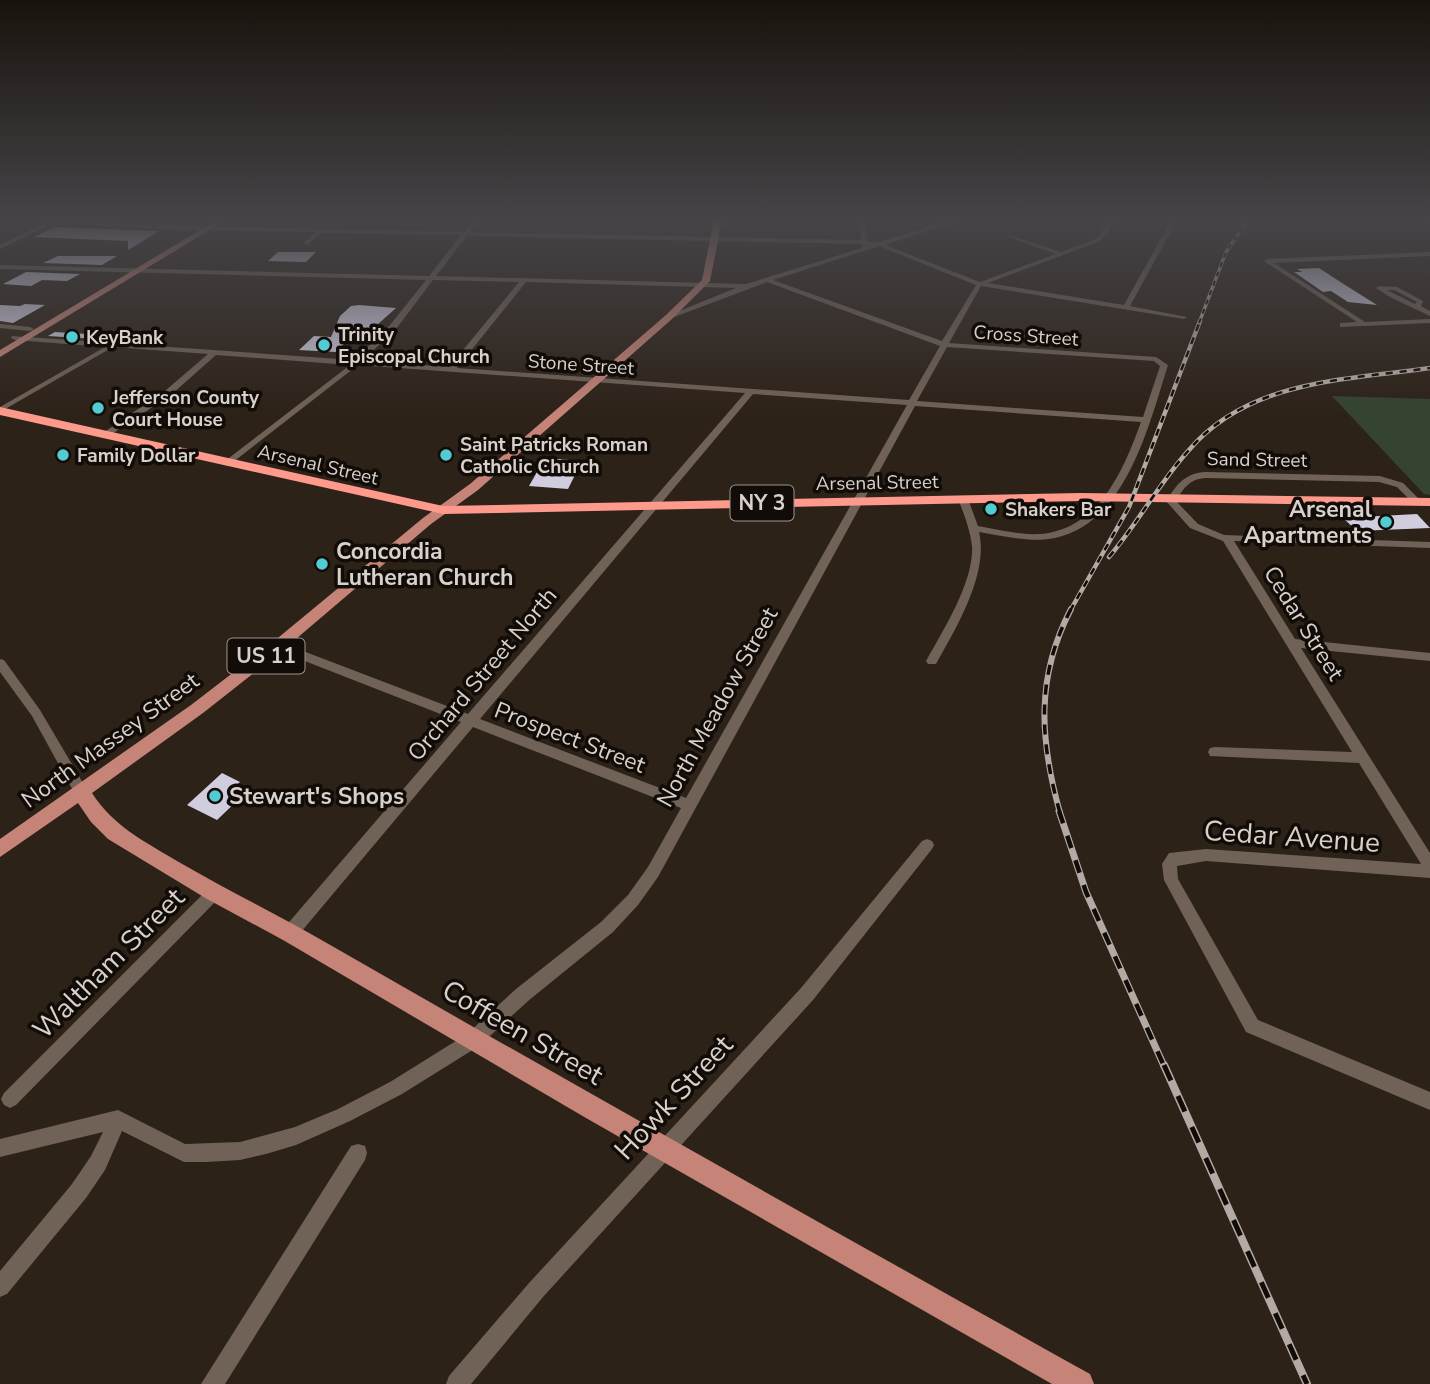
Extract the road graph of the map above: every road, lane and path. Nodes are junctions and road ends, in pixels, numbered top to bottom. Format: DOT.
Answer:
graph roads {
  1 [pos="980,284"];
  2 [pos="112,285"];
  3 [pos="425,285"];
  4 [pos="520,285"];
  5 [pos="702,285"];
  6 [pos="726,285"];
  7 [pos="750,285"];
  8 [pos="781,285"];
  9 [pos="984,285"];
  10 [pos="1138,285"];
  11 [pos="1303,285"];
  12 [pos="746,286"];
  13 [pos="106,288"];
  14 [pos="1417,306"];
  15 [pos="1126,307"];
  16 [pos="1430,314"];
  17 [pos="670,317"];
  18 [pos="1184,317"];
  19 [pos="1430,321"];
  20 [pos="1364,324"];
  21 [pos="1343,325"];
  22 [pos="0,326"];
  23 [pos="30,329"];
  24 [pos="20,339"];
  25 [pos="945,345"];
  26 [pos="0,346"];
  27 [pos="111,346"];
  28 [pos="0,354"];
  29 [pos="214,354"];
  30 [pos="1127,357"];
  31 [pos="355,364"];
  32 [pos="450,371"];
  33 [pos="594,380"];
  34 [pos="750,392"];
  35 [pos="912,404"];
  36 [pos="0,410"];
  37 [pos="1146,420"];
  38 [pos="106,435"];
  39 [pos="228,463"];
  40 [pos="1110,494"];
  41 [pos="963,499"];
  42 [pos="857,502"];
  43 [pos="1427,502"];
  44 [pos="652,506"];
  45 [pos="443,510"];
  46 [pos="974,528"];
  47 [pos="1227,539"];
  48 [pos="1430,545"];
  49 [pos="1292,643"];
  50 [pos="278,646"];
  51 [pos="1430,657"];
  52 [pos="932,661"];
  53 [pos="0,663"];
  54 [pos="470,720"];
  55 [pos="1215,752"];
  56 [pos="1363,758"];
  57 [pos="81,792"];
  58 [pos="691,806"];
  59 [pos="927,845"];
  60 [pos="0,849"];
  61 [pos="1430,868"];
  62 [pos="214,893"];
  63 [pos="290,933"];
  64 [pos="473,1040"];
  65 [pos="10,1099"];
  66 [pos="1430,1101"];
  67 [pos="118,1119"];
  68 [pos="0,1148"];
  69 [pos="664,1148"];
  70 [pos="358,1153"];
  71 [pos="0,1287"];
  72 [pos="1055,1378"];
  73 [pos="212,1384"];
  74 [pos="457,1384"];
  75 [pos="1080,1384"];
  1 -- 25 [label="street, North Meadow Street"];
  2 -- 13 [label="main road"];
  3 -- 31 [label="street"];
  4 -- 32 [label="street"];
  5 -- 17 [label="main road, US 11"];
  6 -- 12 [label="street"];
  7 -- 12 [label="street"];
  8 -- 25 [label="street, Cross Street"];
  9 -- 15 [label="street"];
  10 -- 15 [label="street"];
  11 -- 20 [label="street"];
  12 -- 17 [label="street"];
  13 -- 23 [label="main road"];
  13 -- 24 [label="main road"];
  14 -- 14 [label="street"];
  14 -- 16 [label="street"];
  15 -- 18 [label="street"];
  17 -- 33 [label="main road, US 11"];
  19 -- 20 [label="street"];
  20 -- 21 [label="street"];
  22 -- 23 [label="street"];
  23 -- 24 [label="main road"];
  24 -- 26 [label="main road"];
  24 -- 27 [label="street, Stone Street"];
  24 -- 28 [label="main road"];
  25 -- 30 [label="street, Cross Street"];
  25 -- 35 [label="street, North Meadow Street"];
  27 -- 29 [label="street, Stone Street"];
  27 -- 36 [label="street"];
  29 -- 31 [label="street, Stone Street"];
  29 -- 38 [label="street"];
  30 -- 37 [label="street"];
  31 -- 32 [label="street, Stone Street"];
  31 -- 39 [label="street"];
  32 -- 33 [label="street, Stone Street"];
  33 -- 34 [label="street, Stone Street"];
  33 -- 45 [label="main road, US 11"];
  34 -- 35 [label="street, Stone Street"];
  34 -- 44 [label="street, Orchard Street North"];
  35 -- 37 [label="street, Stone Street"];
  35 -- 42 [label="street, North Meadow Street"];
  36 -- 38 [label="highway, Arsenal Street / NY 3"];
  37 -- 40 [label="street"];
  38 -- 39 [label="highway, Arsenal Street / NY 3"];
  39 -- 45 [label="highway, Arsenal Street / NY 3"];
  40 -- 46 [label="street"];
  41 -- 42 [label="highway, Arsenal Street / NY 3"];
  41 -- 43 [label="highway, Arsenal Street / NY 3"];
  41 -- 46 [label="street"];
  42 -- 44 [label="highway, Arsenal Street / NY 3"];
  42 -- 58 [label="street, North Meadow Street"];
  43 -- 47 [label="street, Sand Street"];
  44 -- 45 [label="highway, Arsenal Street / NY 3"];
  44 -- 54 [label="street, Orchard Street North"];
  45 -- 50 [label="main road, North Massey Street / US 11"];
  46 -- 52 [label="street"];
  47 -- 48 [label="street, Cedar Street"];
  47 -- 49 [label="street, Cedar Street"];
  49 -- 51 [label="street"];
  49 -- 56 [label="street, Cedar Street"];
  50 -- 54 [label="street, Prospect Street"];
  50 -- 57 [label="main road, North Massey Street / US 11"];
  53 -- 57 [label="street, Coffeen Street"];
  54 -- 58 [label="street, Prospect Street"];
  54 -- 63 [label="street, Orchard Street North"];
  55 -- 56 [label="street"];
  56 -- 61 [label="street, Cedar Street"];
  57 -- 60 [label="main road, North Massey Street / US 11"];
  57 -- 62 [label="main road, Coffeen Street"];
  58 -- 64 [label="street, North Meadow Street"];
  59 -- 69 [label="street, Howk Street"];
  61 -- 66 [label="street, Cedar Avenue"];
  62 -- 63 [label="main road, Coffeen Street"];
  62 -- 65 [label="street, Waltham Street"];
  63 -- 64 [label="main road, Coffeen Street"];
  64 -- 67 [label="street"];
  64 -- 69 [label="main road, Coffeen Street"];
  67 -- 68 [label="street"];
  67 -- 71 [label="street"];
  69 -- 72 [label="main road, Coffeen Street"];
  69 -- 74 [label="street, Howk Street"];
  70 -- 73 [label="street"];
  72 -- 75 [label="main road, Coffeen Street"];
}
